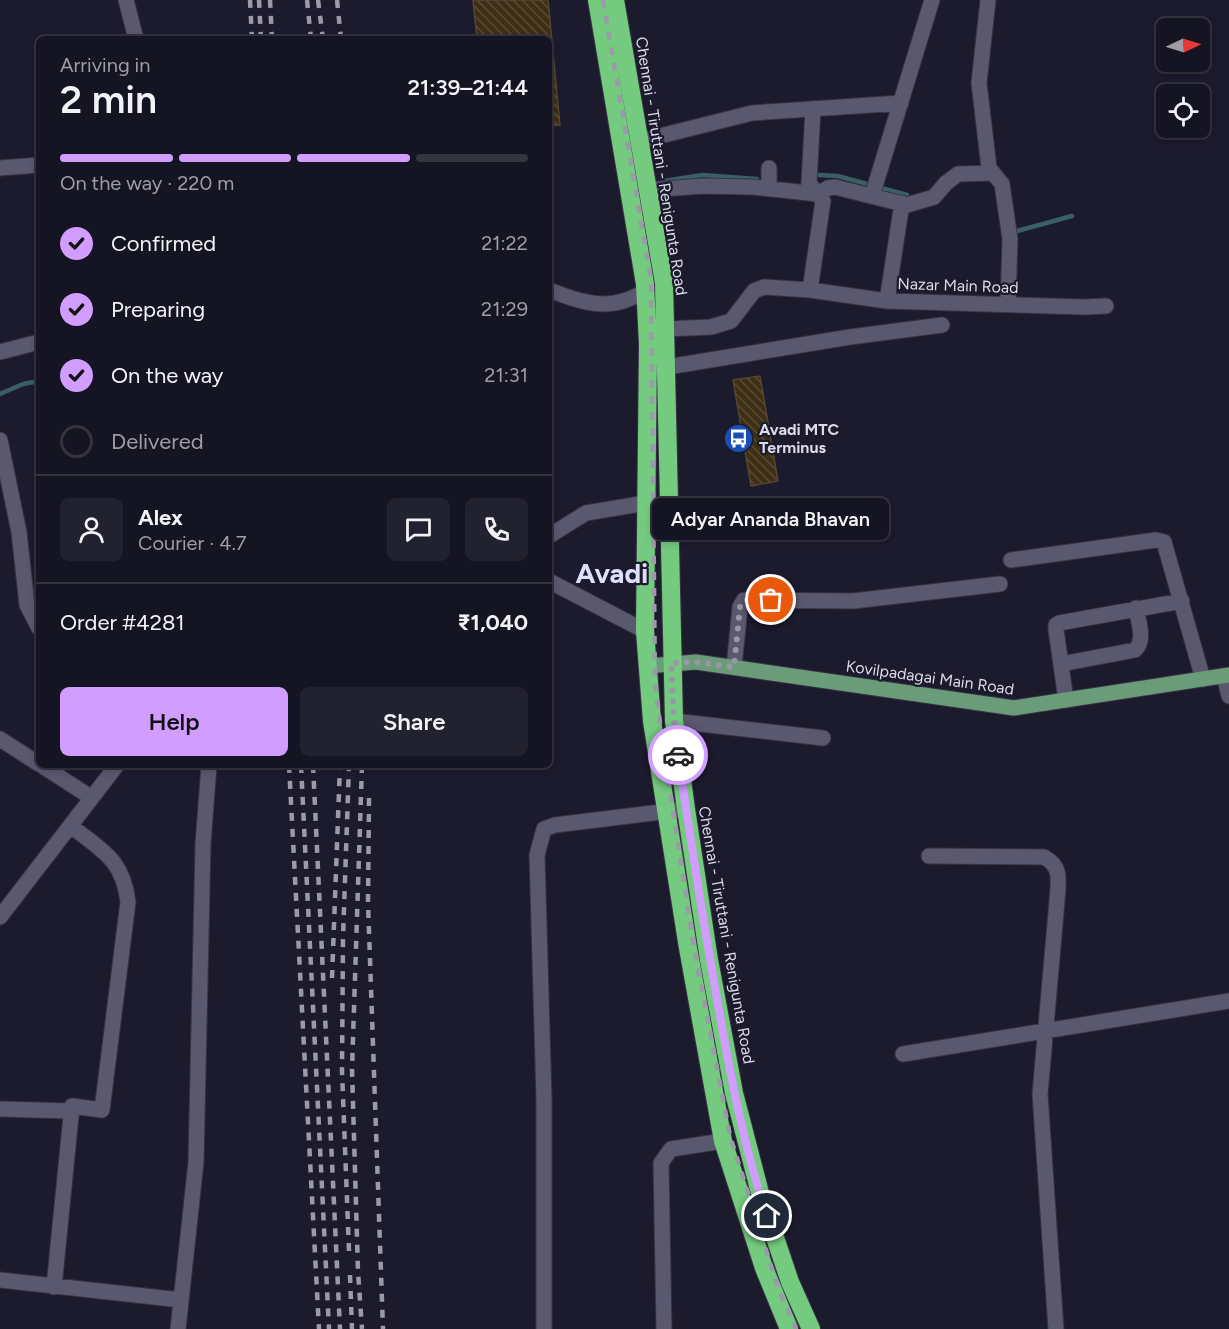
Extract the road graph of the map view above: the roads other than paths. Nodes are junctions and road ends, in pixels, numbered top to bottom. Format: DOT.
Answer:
graph roads {
  1 [pos="126,0"];
  2 [pos="597,0"];
  3 [pos="615,0"];
  4 [pos="932,0"];
  5 [pos="988,0"];
  6 [pos="135,36"];
  7 [pos="901,103"];
  8 [pos="813,109"];
  9 [pos="640,141"];
  10 [pos="36,165"];
  11 [pos="0,168"];
  12 [pos="769,168"];
  13 [pos="992,172"];
  14 [pos="875,187"];
  15 [pos="769,189"];
  16 [pos="648,190"];
  17 [pos="820,197"];
  18 [pos="902,204"];
  19 [pos="810,290"];
  20 [pos="645,292"];
  21 [pos="552,294"];
  22 [pos="887,301"];
  23 [pos="1008,304"];
  24 [pos="1106,306"];
  25 [pos="942,325"];
  26 [pos="665,329"];
  27 [pos="36,343"];
  28 [pos="0,352"];
  29 [pos="667,368"];
  30 [pos="647,370"];
  31 [pos="0,440"];
  32 [pos="646,503"];
  33 [pos="552,534"];
  34 [pos="1011,561"];
  35 [pos="552,583"];
  36 [pos="999,584"];
  37 [pos="1182,601"];
  38 [pos="1136,608"];
  39 [pos="36,622"];
  40 [pos="645,631"];
  41 [pos="671,663"];
  42 [pos="1061,664"];
  43 [pos="647,666"];
  44 [pos="734,667"];
  45 [pos="1226,675"];
  46 [pos="1203,679"];
  47 [pos="1229,696"];
  48 [pos="1066,700"];
  49 [pos="674,721"];
  50 [pos="823,738"];
  51 [pos="0,739"];
  52 [pos="36,762"];
  53 [pos="46,768"];
  54 [pos="111,768"];
  55 [pos="209,768"];
  56 [pos="92,798"];
  57 [pos="686,809"];
  58 [pos="667,812"];
  59 [pos="70,826"];
  60 [pos="929,856"];
  61 [pos="0,917"];
  62 [pos="1229,1001"];
  63 [pos="1046,1031"];
  64 [pos="903,1054"];
  65 [pos="0,1109"];
  66 [pos="72,1111"];
  67 [pos="723,1141"];
  68 [pos="0,1280"];
  69 [pos="54,1287"];
  70 [pos="182,1300"];
  71 [pos="178,1329"];
  72 [pos="544,1329"];
  73 [pos="664,1329"];
  74 [pos="789,1329"];
  75 [pos="811,1329"];
  76 [pos="1056,1329"];
  1 -- 6 [label="street"];
  2 -- 20 [label="highway"];
  3 -- 9 [label="highway, Chennai - Tiruttani - Renigunta Road"];
  4 -- 7 [label="street"];
  5 -- 13 [label="street"];
  7 -- 8 [label="street"];
  7 -- 14 [label="street"];
  8 -- 9 [label="street"];
  8 -- 17 [label="street"];
  9 -- 16 [label="highway, Chennai - Tiruttani - Renigunta Road"];
  10 -- 11 [label="street"];
  12 -- 15 [label="street"];
  13 -- 18 [label="street"];
  13 -- 23 [label="street"];
  14 -- 17 [label="street"];
  14 -- 18 [label="street"];
  15 -- 16 [label="street"];
  15 -- 17 [label="street"];
  16 -- 26 [label="highway, Chennai - Tiruttani - Renigunta Road"];
  17 -- 19 [label="street"];
  18 -- 22 [label="street"];
  19 -- 22 [label="street, Nazar Main Road"];
  19 -- 26 [label="street, Nazar Main Road"];
  20 -- 21 [label="street"];
  20 -- 30 [label="highway"];
  22 -- 23 [label="street, Nazar Main Road"];
  23 -- 24 [label="street, Nazar Main Road"];
  25 -- 29 [label="street"];
  26 -- 29 [label="highway, Chennai - Tiruttani - Renigunta Road"];
  27 -- 28 [label="street"];
  29 -- 30 [label="street"];
  29 -- 41 [label="highway, Chennai - Tiruttani - Renigunta Road"];
  30 -- 32 [label="highway"];
  31 -- 39 [label="street"];
  32 -- 33 [label="street"];
  32 -- 40 [label="highway"];
  34 -- 37 [label="street"];
  35 -- 40 [label="street"];
  36 -- 44 [label="street"];
  37 -- 38 [label="street"];
  37 -- 46 [label="street"];
  38 -- 42 [label="street"];
  38 -- 42 [label="street"];
  40 -- 43 [label="highway"];
  41 -- 43 [label="main road, Kovilpadagai Main Road"];
  41 -- 44 [label="main road, Kovilpadagai Main Road"];
  41 -- 49 [label="highway, Chennai - Tiruttani - Renigunta Road"];
  42 -- 48 [label="street"];
  43 -- 58 [label="highway"];
  44 -- 48 [label="main road, Kovilpadagai Main Road"];
  45 -- 46 [label="main road, Kovilpadagai Main Road"];
  45 -- 47 [label="street"];
  46 -- 48 [label="main road, Kovilpadagai Main Road"];
  49 -- 50 [label="street"];
  49 -- 57 [label="highway, Chennai - Tiruttani - Renigunta Road"];
  51 -- 52 [label="street"];
  53 -- 56 [label="street"];
  54 -- 56 [label="street"];
  55 -- 70 [label="street"];
  56 -- 59 [label="street"];
  57 -- 58 [label="street"];
  57 -- 75 [label="highway, Chennai - Tiruttani - Renigunta Road"];
  58 -- 67 [label="highway"];
  58 -- 72 [label="street"];
  59 -- 61 [label="street"];
  59 -- 66 [label="street"];
  60 -- 63 [label="street"];
  62 -- 63 [label="street"];
  63 -- 64 [label="street"];
  63 -- 76 [label="street"];
  65 -- 66 [label="street"];
  66 -- 69 [label="street"];
  67 -- 73 [label="street"];
  67 -- 74 [label="highway"];
  68 -- 69 [label="street"];
  69 -- 70 [label="street"];
  70 -- 71 [label="street"];
}
